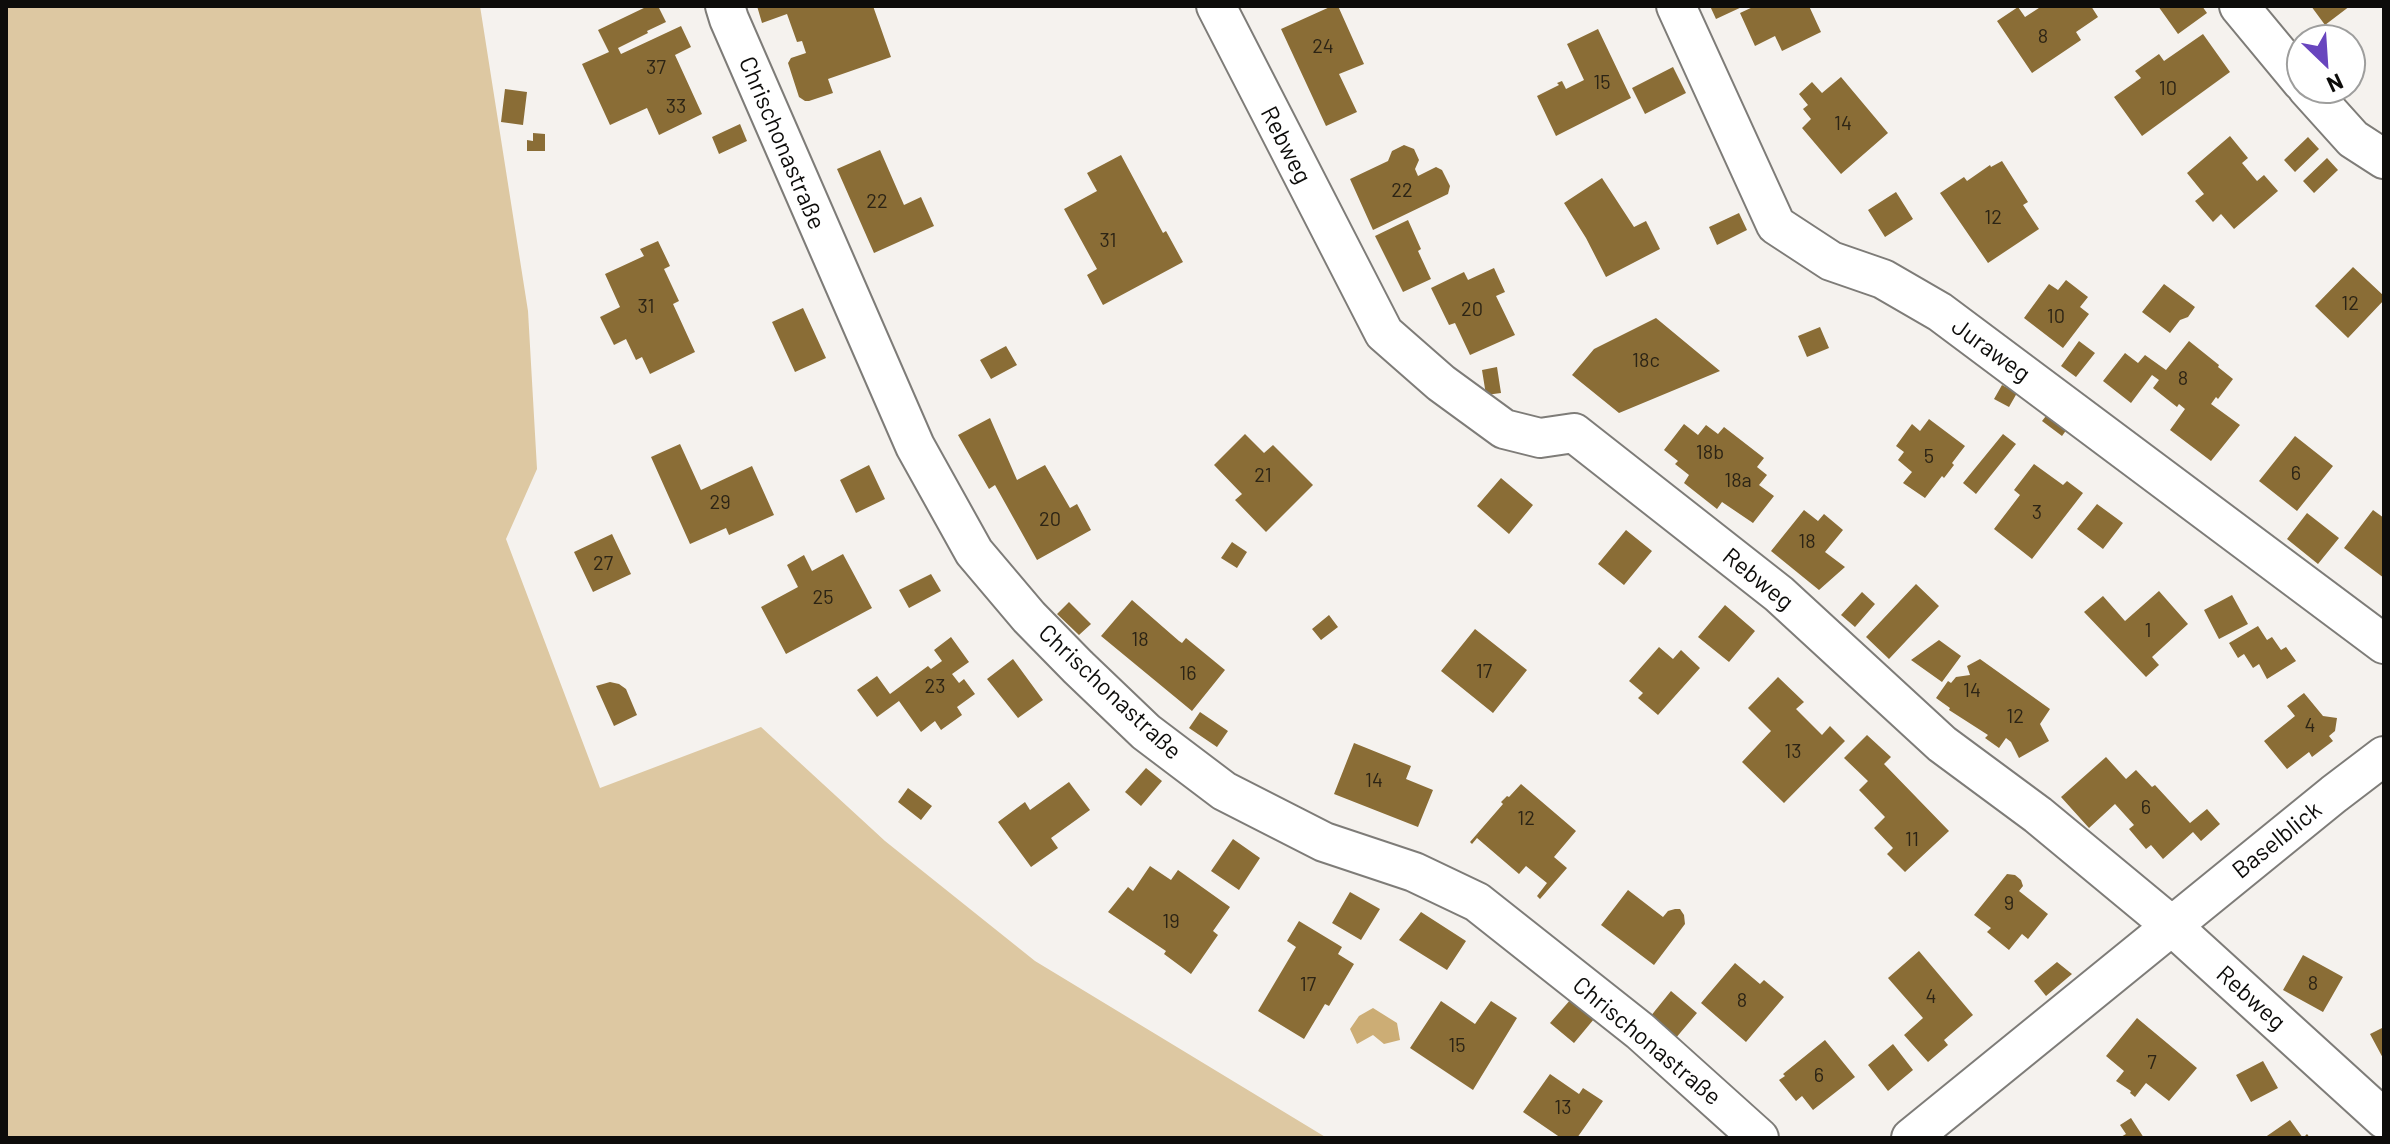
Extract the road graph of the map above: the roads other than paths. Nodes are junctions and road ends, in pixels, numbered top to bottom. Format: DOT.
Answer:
graph roads {
  1 [pos="725,6"];
  2 [pos="1216,6"];
  3 [pos="1676,6"];
  4 [pos="2239,6"];
  5 [pos="2286,63"];
  6 [pos="2321,104"];
  7 [pos="2384,159"];
  8 [pos="2384,644"];
  9 [pos="2384,756"];
  10 [pos="2172,926"];
  11 [pos="2384,1119"];
  12 [pos="1759,1138"];
  13 [pos="1911,1138"];
  1 -- 12 [label="street, Chrischonastraße"];
  2 -- 10 [label="street, Rebweg"];
  3 -- 8 [label="street, Juraweg"];
  4 -- 5 [label="street"];
  6 -- 7 [label="street"];
  9 -- 10 [label="street, Baselblick"];
  10 -- 11 [label="street, Rebweg"];
  10 -- 13 [label="street"];
}
